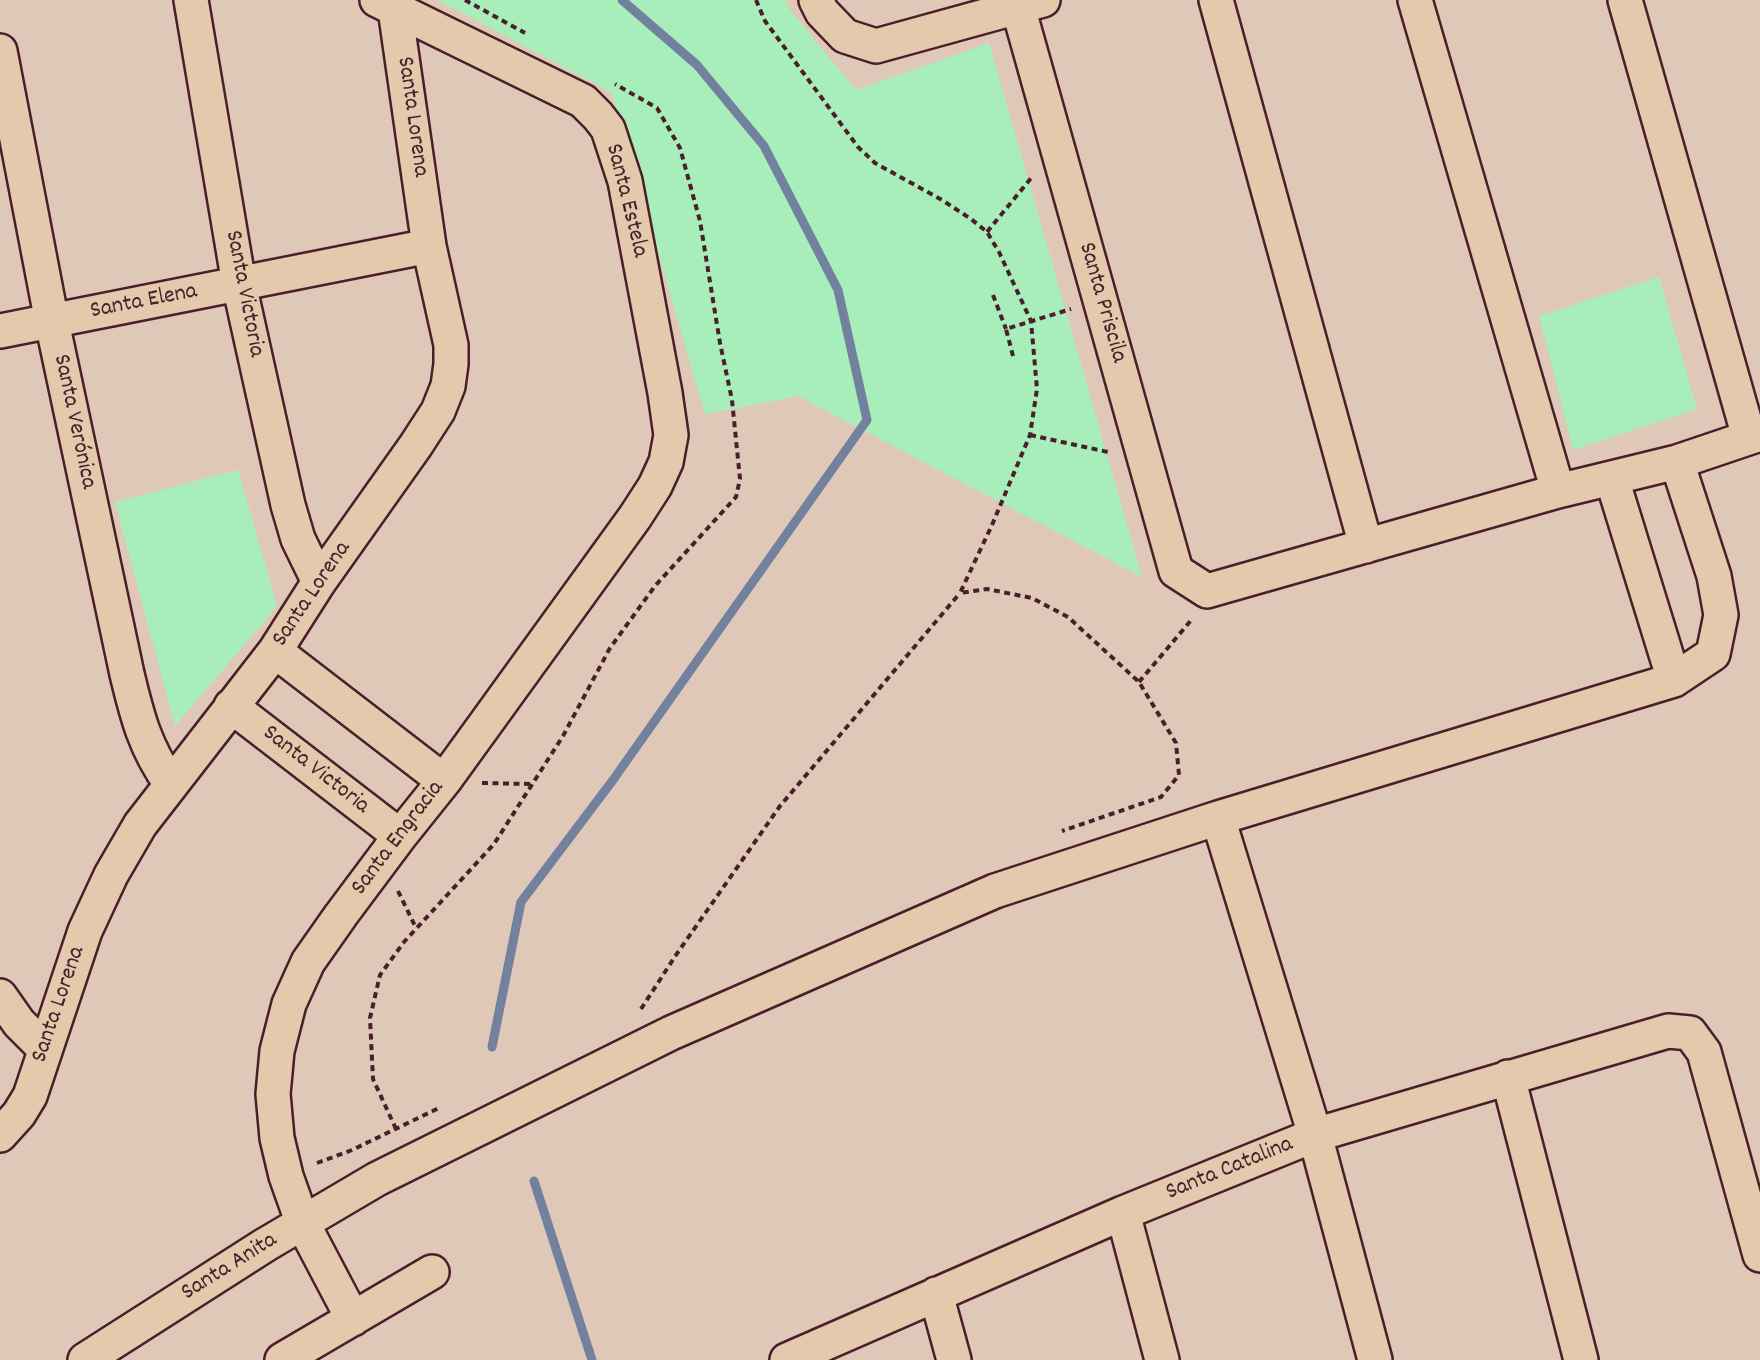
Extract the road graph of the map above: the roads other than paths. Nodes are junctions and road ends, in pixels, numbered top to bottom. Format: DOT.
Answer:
graph roads {
  1 [pos="191,0"];
  2 [pos="816,0"];
  3 [pos="1216,0"];
  4 [pos="1415,0"];
  5 [pos="1625,0"];
  6 [pos="1026,2"];
  7 [pos="386,5"];
  8 [pos="0,51"];
  9 [pos="429,246"];
  10 [pos="239,284"];
  11 [pos="52,322"];
  12 [pos="0,332"];
  13 [pos="665,393"];
  14 [pos="1754,436"];
  15 [pos="1677,462"];
  16 [pos="1612,479"];
  17 [pos="1558,491"];
  18 [pos="1366,546"];
  19 [pos="319,582"];
  20 [pos="275,651"];
  21 [pos="1674,680"];
  22 [pos="231,706"];
  23 [pos="444,781"];
  24 [pos="171,784"];
  25 [pos="1218,818"];
  26 [pos="400,836"];
  27 [pos="0,996"];
  28 [pos="45,1049"];
  29 [pos="1508,1077"];
  30 [pos="0,1135"];
  31 [pos="1315,1135"];
  32 [pos="1123,1213"];
  33 [pos="303,1224"];
  34 [pos="1760,1255"];
  35 [pos="432,1272"];
  36 [pos="936,1294"];
  37 [pos="353,1319"];
  38 [pos="85,1360"];
  39 [pos="282,1360"];
  40 [pos="787,1360"];
  41 [pos="954,1360"];
  42 [pos="1162,1360"];
  43 [pos="1375,1360"];
  44 [pos="1581,1360"];
  1 -- 10 [label="street, Santa Victoria"];
  2 -- 6 [label="street"];
  3 -- 18 [label="street"];
  4 -- 17 [label="street"];
  5 -- 14 [label="street"];
  6 -- 18 [label="street, Santa Priscila"];
  7 -- 9 [label="street, Santa Lorena"];
  7 -- 13 [label="street, Santa Estela"];
  8 -- 11 [label="street, Santa Verónica"];
  9 -- 10 [label="street, Santa Elena"];
  9 -- 19 [label="street, Santa Lorena"];
  10 -- 11 [label="street, Santa Elena"];
  10 -- 19 [label="street, Santa Victoria"];
  11 -- 12 [label="street, Santa Elena"];
  11 -- 24 [label="street, Santa Verónica"];
  13 -- 23 [label="street, Santa Engracia"];
  14 -- 15 [label="street"];
  15 -- 16 [label="street"];
  15 -- 21 [label="street, Santa Anita"];
  16 -- 17 [label="street"];
  16 -- 21 [label="street"];
  17 -- 18 [label="street"];
  19 -- 20 [label="street, Santa Lorena"];
  20 -- 22 [label="street, Santa Lorena"];
  20 -- 23 [label="street"];
  21 -- 25 [label="street, Santa Anita"];
  22 -- 24 [label="street, Santa Lorena"];
  22 -- 26 [label="street, Santa Victoria"];
  23 -- 26 [label="street, Santa Engracia"];
  24 -- 28 [label="street, Santa Lorena"];
  25 -- 31 [label="street"];
  25 -- 33 [label="street, Santa Anita"];
  26 -- 33 [label="street, Santa Engracia"];
  27 -- 28 [label="street"];
  28 -- 30 [label="street, Santa Lorena"];
  29 -- 31 [label="street, Santa Catalina"];
  29 -- 34 [label="street, Santa Catalina"];
  29 -- 44 [label="street"];
  31 -- 32 [label="street, Santa Catalina"];
  31 -- 43 [label="street"];
  32 -- 36 [label="street, Santa Catalina"];
  32 -- 42 [label="street"];
  33 -- 37 [label="street, Santa Engracia"];
  33 -- 38 [label="street, Santa Anita"];
  35 -- 37 [label="street"];
  36 -- 40 [label="street, Santa Catalina"];
  36 -- 41 [label="street"];
  37 -- 39 [label="street"];
}
